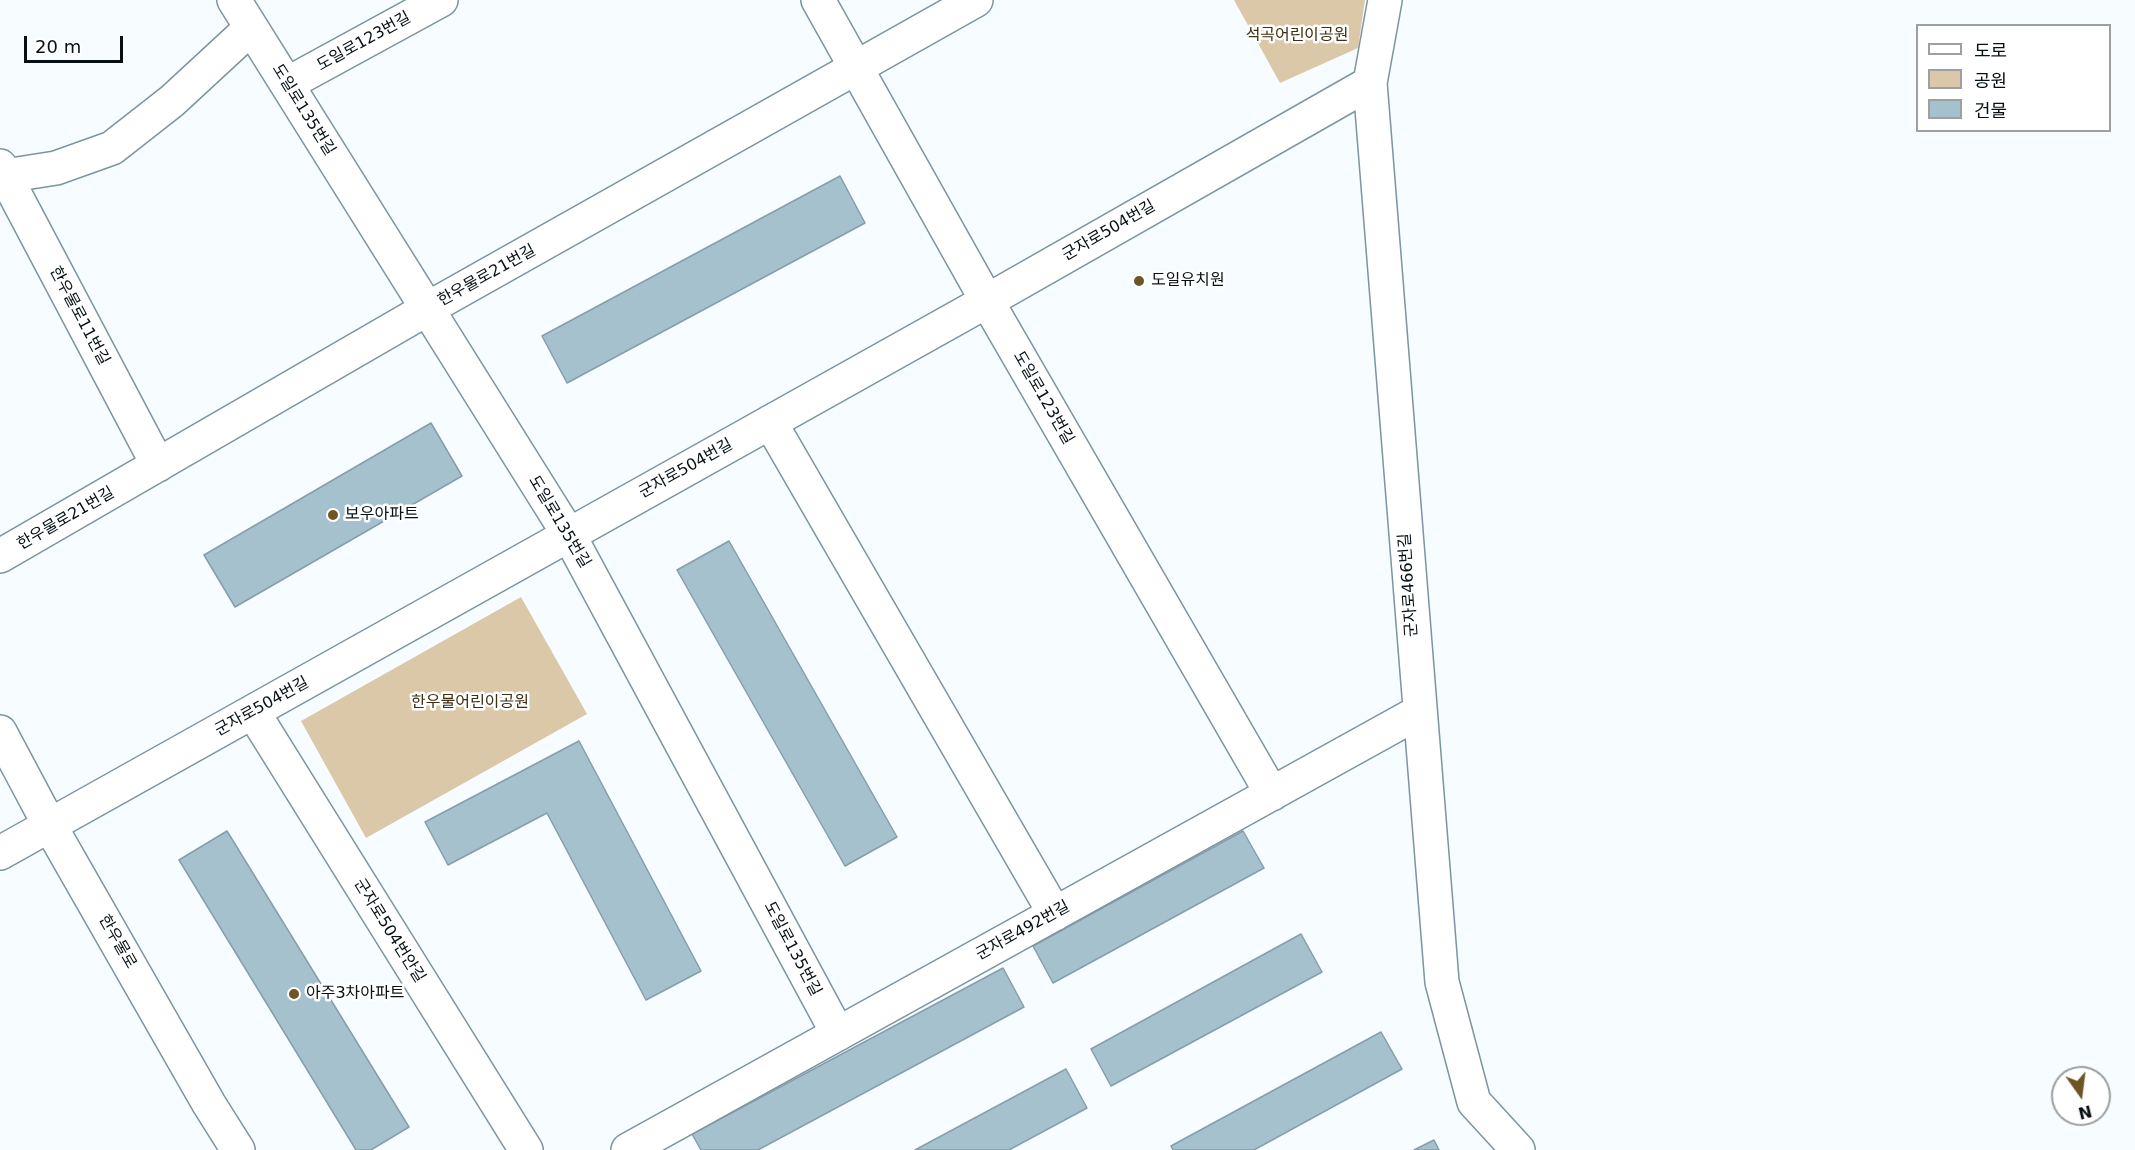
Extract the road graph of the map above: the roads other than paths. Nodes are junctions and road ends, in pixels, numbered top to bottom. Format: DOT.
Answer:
graph roads {
  1 [pos="234,0"];
  2 [pos="441,0"];
  3 [pos="818,0"];
  4 [pos="976,0"];
  5 [pos="1384,0"];
  6 [pos="251,28"];
  7 [pos="856,67"];
  8 [pos="1370,83"];
  9 [pos="287,84"];
  10 [pos="3,171"];
  11 [pos="987,301"];
  12 [pos="428,309"];
  13 [pos="770,422"];
  14 [pos="158,465"];
  15 [pos="569,535"];
  16 [pos="0,556"];
  17 [pos="253,712"];
  18 [pos="1419,712"];
  19 [pos="0,732"];
  20 [pos="1272,794"];
  21 [pos="51,826"];
  22 [pos="0,853"];
  23 [pos="1054,914"];
  24 [pos="838,1034"];
  25 [pos="238,1150"];
  26 [pos="526,1150"];
  27 [pos="628,1150"];
  28 [pos="1518,1150"];
  1 -- 6 [label="street, 도일로135번길"];
  2 -- 9 [label="street, 도일로123번길"];
  3 -- 7 [label="street, 도일로123번길"];
  4 -- 7 [label="street, 한우물로21번길"];
  5 -- 8 [label="street, 군자로466번길"];
  6 -- 9 [label="street, 도일로135번길"];
  6 -- 10 [label="street"];
  7 -- 11 [label="street, 도일로123번길"];
  7 -- 12 [label="street, 한우물로21번길"];
  8 -- 11 [label="street, 군자로504번길"];
  8 -- 18 [label="street, 군자로466번길"];
  9 -- 12 [label="street, 도일로135번길"];
  10 -- 14 [label="street, 한우물로11번길"];
  11 -- 13 [label="street, 군자로504번길"];
  11 -- 20 [label="street, 도일로123번길"];
  12 -- 14 [label="street, 한우물로21번길"];
  12 -- 15 [label="street, 도일로135번길"];
  13 -- 15 [label="street, 군자로504번길"];
  13 -- 23 [label="street"];
  14 -- 16 [label="street, 한우물로21번길"];
  15 -- 17 [label="street, 군자로504번길"];
  15 -- 24 [label="street, 도일로135번길"];
  17 -- 21 [label="street, 군자로504번길"];
  17 -- 26 [label="street, 군자로504번안길"];
  18 -- 20 [label="street, 군자로492번길"];
  18 -- 28 [label="street, 군자로466번길"];
  19 -- 21 [label="street, 한우물로"];
  20 -- 23 [label="street, 군자로492번길"];
  21 -- 22 [label="street, 군자로504번길"];
  21 -- 25 [label="street, 한우물로"];
  23 -- 24 [label="street, 군자로492번길"];
  24 -- 27 [label="street, 군자로492번길"];
}
